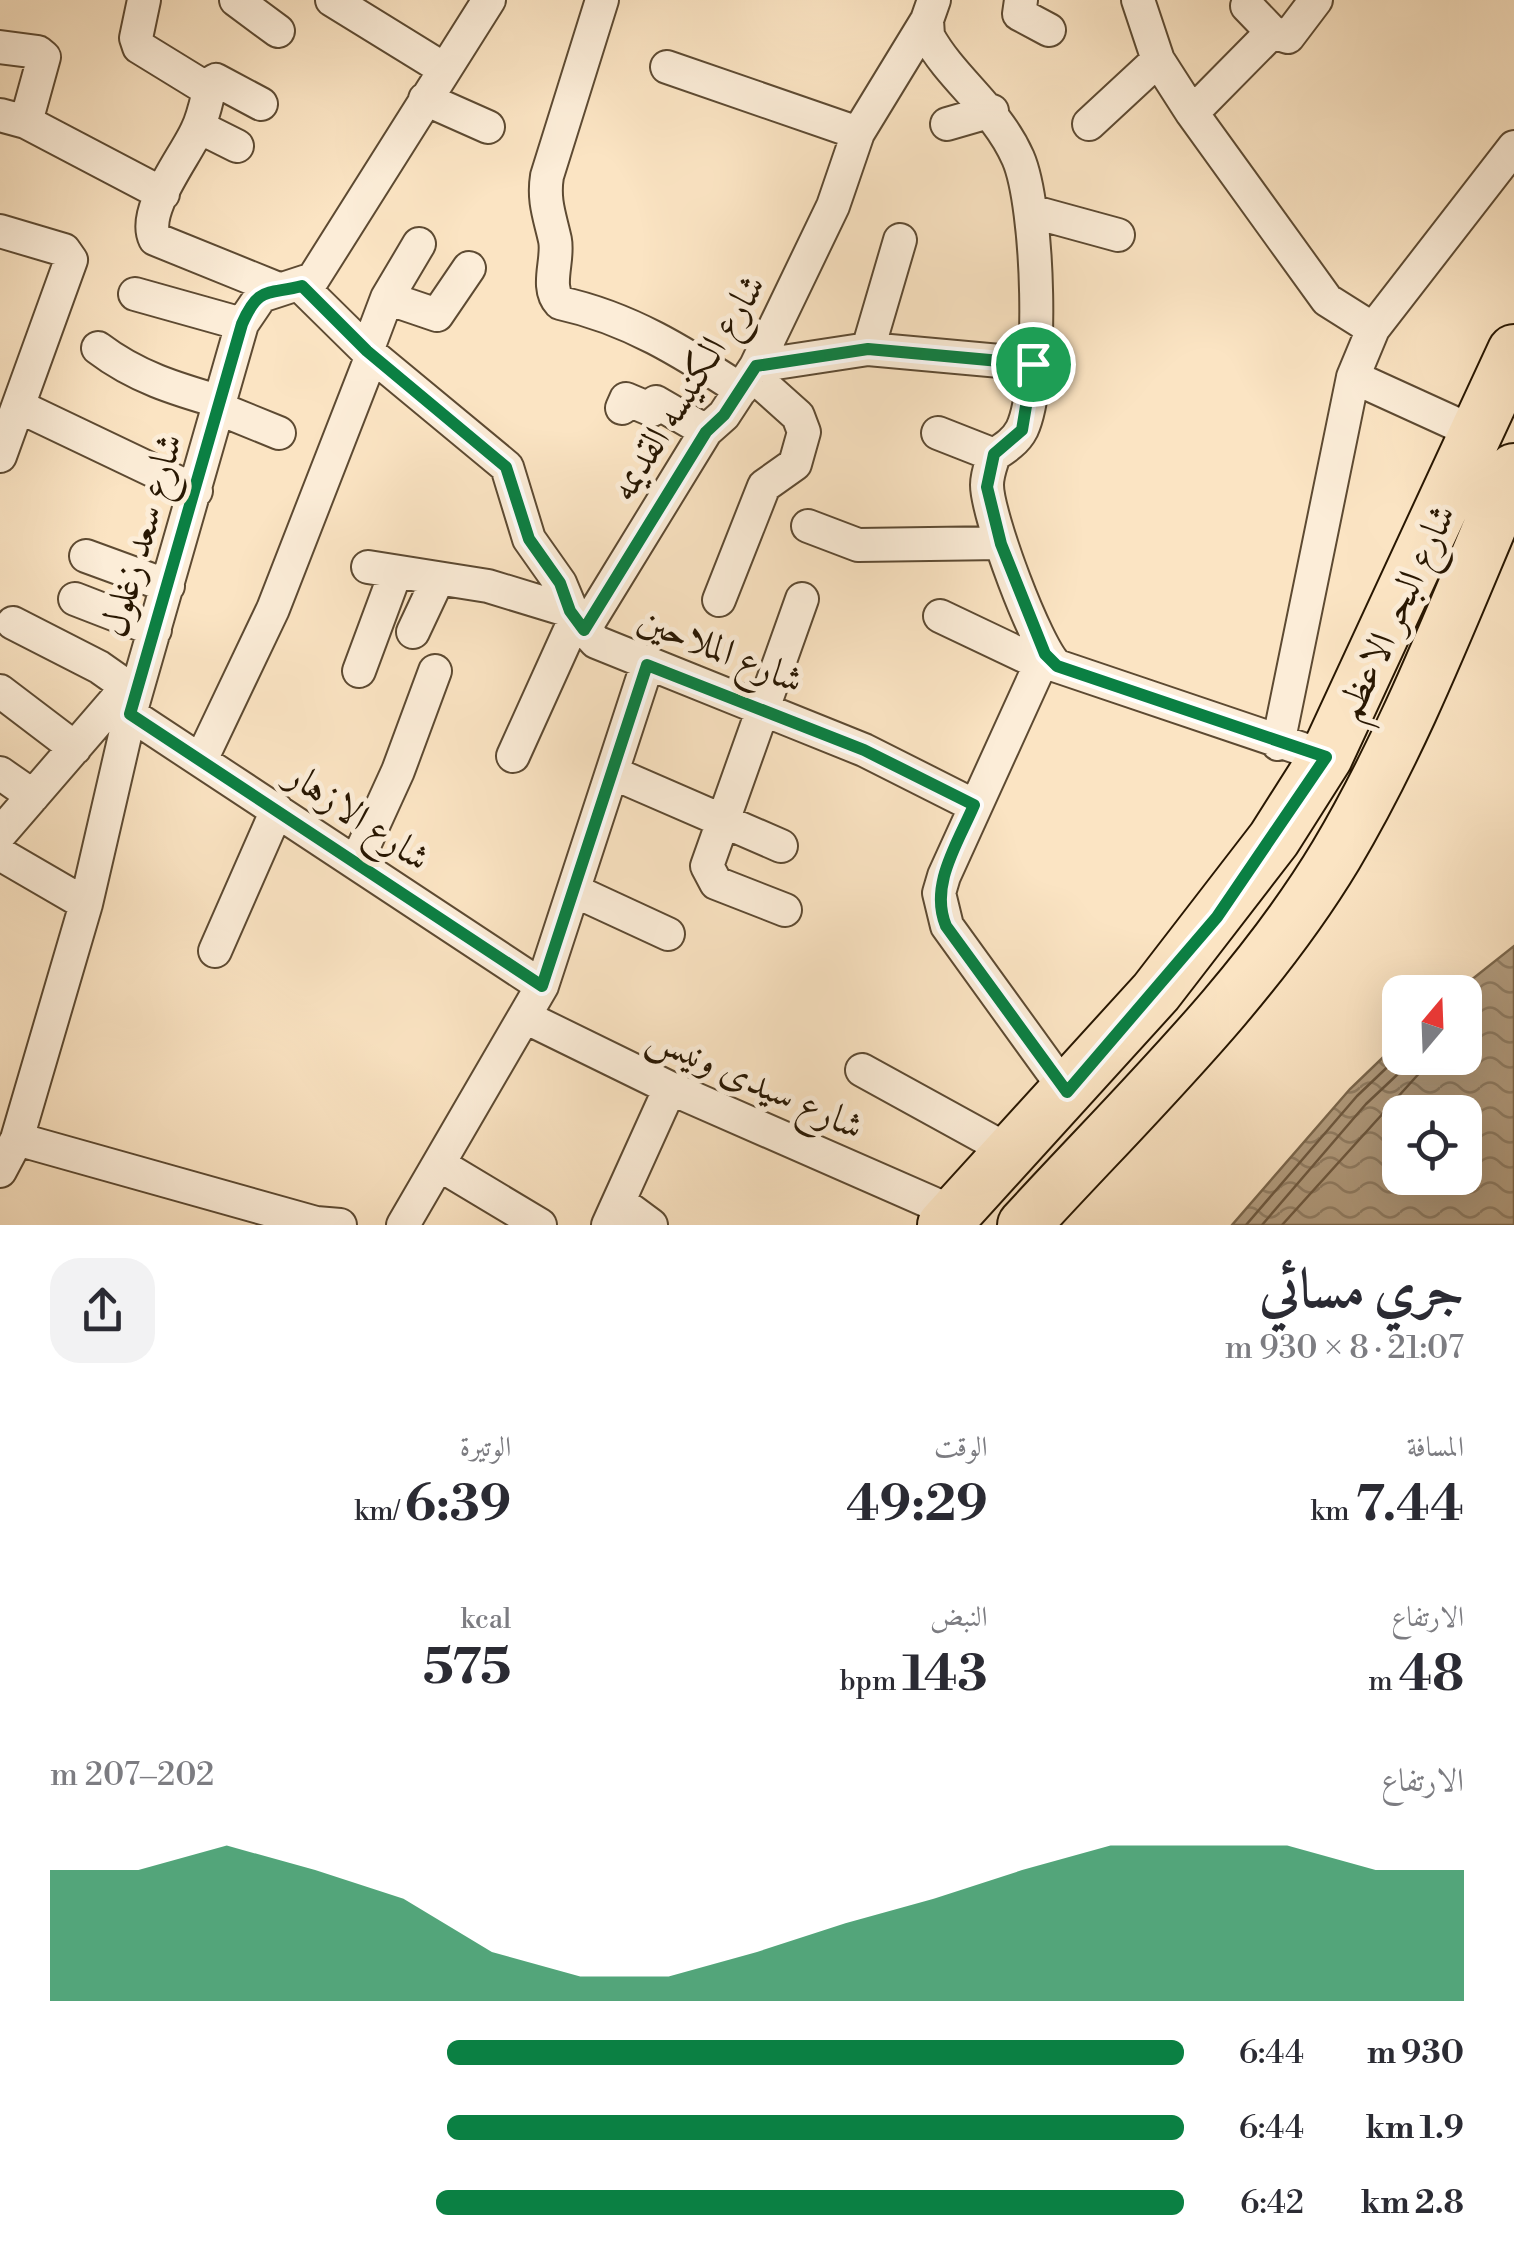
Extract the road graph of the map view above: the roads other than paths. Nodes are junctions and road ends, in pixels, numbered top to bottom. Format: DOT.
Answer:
graph roads {
  1 [pos="144,0"];
  2 [pos="236,0"];
  3 [pos="332,0"];
  4 [pos="489,0"];
  5 [pos="602,0"];
  6 [pos="1022,0"];
  7 [pos="1138,0"];
  8 [pos="1316,0"];
  9 [pos="1247,6"];
  10 [pos="930,10"];
  11 [pos="1050,30"];
  12 [pos="278,31"];
  13 [pos="1272,32"];
  14 [pos="0,47"];
  15 [pos="1158,60"];
  16 [pos="667,67"];
  17 [pos="444,69"];
  18 [pos="212,86"];
  19 [pos="425,98"];
  20 [pos="261,104"];
  21 [pos="992,111"];
  22 [pos="1192,112"];
  23 [pos="13,118"];
  24 [pos="947,124"];
  25 [pos="1089,124"];
  26 [pos="198,127"];
  27 [pos="488,127"];
  28 [pos="858,134"];
  29 [pos="237,146"];
  30 [pos="1514,147"];
  31 [pos="163,194"];
  32 [pos="1034,212"];
  33 [pos="0,231"];
  34 [pos="1118,234"];
  35 [pos="900,240"];
  36 [pos="419,244"];
  37 [pos="469,268"];
  38 [pos="289,287"];
  39 [pos="135,294"];
  40 [pos="387,298"];
  41 [pos="242,324"];
  42 [pos="1372,329"];
  43 [pos="98,348"];
  44 [pos="868,349"];
  45 [pos="1514,351"];
  46 [pos="369,353"];
  47 [pos="1033,364"];
  48 [pos="750,377"];
  49 [pos="1353,377"];
  50 [pos="220,406"];
  51 [pos="20,407"];
  52 [pos="622,408"];
  53 [pos="706,432"];
  54 [pos="278,433"];
  55 [pos="938,433"];
  56 [pos="1478,434"];
  57 [pos="994,454"];
  58 [pos="0,456"];
  59 [pos="1514,470"];
  60 [pos="196,491"];
  61 [pos="808,526"];
  62 [pos="1001,544"];
  63 [pos="86,556"];
  64 [pos="437,581"];
  65 [pos="168,586"];
  66 [pos="802,598"];
  67 [pos="75,600"];
  68 [pos="718,600"];
  69 [pos="940,616"];
  70 [pos="576,620"];
  71 [pos="12,623"];
  72 [pos="154,630"];
  73 [pos="413,632"];
  74 [pos="1043,659"];
  75 [pos="647,665"];
  76 [pos="359,671"];
  77 [pos="434,671"];
  78 [pos="0,691"];
  79 [pos="131,698"];
  80 [pos="761,707"];
  81 [pos="74,748"];
  82 [pos="1302,751"];
  83 [pos="514,756"];
  84 [pos="202,758"];
  85 [pos="0,773"];
  86 [pos="612,773"];
  87 [pos="33,796"];
  88 [pos="974,805"];
  89 [pos="277,810"];
  90 [pos="722,821"];
  91 [pos="0,834"];
  92 [pos="781,846"];
  93 [pos="0,854"];
  94 [pos="356,864"];
  95 [pos="575,891"];
  96 [pos="86,904"];
  97 [pos="784,910"];
  98 [pos="668,934"];
  99 [pos="215,951"];
  100 [pos="542,986"];
  101 [pos="527,1018"];
  102 [pos="862,1070"];
  103 [pos="670,1088"];
  104 [pos="1067,1092"];
  105 [pos="17,1139"];
  106 [pos="1011,1152"];
  107 [pos="440,1166"];
  108 [pos="0,1171"];
  109 [pos="614,1214"];
  110 [pos="949,1219"];
  111 [pos="324,1224"];
  112 [pos="403,1225"];
  113 [pos="540,1225"];
  114 [pos="651,1225"];
  115 [pos="1024,1225"];
  1 -- 18 [label="street"];
  2 -- 12 [label="street"];
  3 -- 17 [label="street"];
  4 -- 17 [label="street, شارع سعد زغلول"];
  5 -- 48 [label="street"];
  6 -- 11 [label="street"];
  7 -- 15 [label="street"];
  8 -- 13 [label="street"];
  9 -- 13 [label="street"];
  10 -- 21 [label="street"];
  10 -- 28 [label="street, شارع الكنيسه القديمه"];
  13 -- 22 [label="street"];
  14 -- 23 [label="street"];
  15 -- 22 [label="street"];
  15 -- 25 [label="street"];
  16 -- 28 [label="street"];
  17 -- 19 [label="street, شارع سعد زغلول"];
  18 -- 20 [label="street"];
  18 -- 26 [label="street"];
  19 -- 27 [label="street"];
  19 -- 38 [label="street, شارع سعد زغلول"];
  21 -- 24 [label="street"];
  21 -- 32 [label="street"];
  22 -- 42 [label="street"];
  23 -- 31 [label="street"];
  26 -- 29 [label="street"];
  26 -- 31 [label="street"];
  28 -- 48 [label="street, شارع الكنيسه القديمه"];
  30 -- 42 [label="street, شارع البحر الاعظم"];
  31 -- 38 [label="street"];
  32 -- 34 [label="street"];
  32 -- 47 [label="street"];
  33 -- 51 [label="street"];
  35 -- 44 [label="street"];
  36 -- 40 [label="street"];
  37 -- 40 [label="street"];
  38 -- 41 [label="street, شارع سعد زغلول"];
  38 -- 46 [label="street"];
  39 -- 41 [label="street"];
  40 -- 46 [label="street"];
  41 -- 50 [label="street, شارع سعد زغلول"];
  42 -- 49 [label="street, شارع البحر الاعظم"];
  43 -- 50 [label="street"];
  44 -- 47 [label="street"];
  44 -- 48 [label="street"];
  45 -- 56 [label="main road, شارع البحر الاعظم"];
  46 -- 70 [label="street"];
  46 -- 84 [label="street"];
  47 -- 57 [label="street"];
  48 -- 53 [label="street, شارع الكنيسه القديمه"];
  48 -- 68 [label="street"];
  49 -- 56 [label="street"];
  49 -- 82 [label="street, شارع البحر الاعظم"];
  50 -- 54 [label="street"];
  50 -- 60 [label="street, شارع سعد زغلول"];
  51 -- 58 [label="street"];
  51 -- 60 [label="street"];
  52 -- 53 [label="street"];
  53 -- 70 [label="street, شارع الكنيسه القديمه"];
  55 -- 57 [label="street"];
  56 -- 82 [label="main road, شارع البحر الاعظم"];
  57 -- 62 [label="street"];
  59 -- 115 [label="main road, شارع البحر الاعظم"];
  60 -- 65 [label="street, شارع سعد زغلول"];
  61 -- 62 [label="street"];
  62 -- 74 [label="street"];
  63 -- 65 [label="street"];
  64 -- 70 [label="street, شارع الملاحين"];
  64 -- 73 [label="street"];
  64 -- 76 [label="street, شارع الملاحين"];
  65 -- 72 [label="street, شارع سعد زغلول"];
  66 -- 80 [label="street"];
  67 -- 72 [label="street"];
  69 -- 74 [label="street"];
  70 -- 75 [label="street, شارع الملاحين"];
  70 -- 83 [label="street, شارع الكنيسه القديمه"];
  71 -- 79 [label="street, شارع الازهار"];
  72 -- 79 [label="street, شارع سعد زغلول"];
  74 -- 82 [label="street"];
  74 -- 88 [label="street"];
  75 -- 80 [label="street, شارع الملاحين"];
  75 -- 86 [label="street"];
  77 -- 94 [label="street"];
  78 -- 81 [label="street"];
  79 -- 81 [label="street"];
  79 -- 84 [label="street, شارع الازهار"];
  79 -- 96 [label="street, شارع سعد زغلول"];
  80 -- 88 [label="street, شارع الملاحين"];
  80 -- 90 [label="street"];
  81 -- 87 [label="street"];
  82 -- 104 [label="main road, شارع البحر الاعظم"];
  84 -- 89 [label="street, شارع الازهار"];
  85 -- 87 [label="street"];
  86 -- 90 [label="street"];
  86 -- 95 [label="street"];
  87 -- 91 [label="street"];
  88 -- 104 [label="street"];
  89 -- 94 [label="street, شارع الازهار"];
  89 -- 99 [label="street"];
  90 -- 92 [label="street"];
  90 -- 97 [label="street"];
  93 -- 96 [label="street"];
  94 -- 100 [label="street, شارع الازهار"];
  95 -- 98 [label="street"];
  95 -- 100 [label="street"];
  96 -- 105 [label="street, شارع سعد زغلول"];
  100 -- 101 [label="street"];
  101 -- 103 [label="street, شارع سيدى ونيس"];
  101 -- 107 [label="street"];
  102 -- 106 [label="street"];
  103 -- 109 [label="street"];
  103 -- 110 [label="street, شارع سيدى ونيس"];
  104 -- 106 [label="main road, شارع البحر الاعظم"];
  105 -- 108 [label="street, شارع سعد زغلول"];
  105 -- 111 [label="street"];
  106 -- 110 [label="main road, شارع البحر الاعظم"];
  107 -- 112 [label="street"];
  107 -- 113 [label="street"];
  109 -- 114 [label="street"];
}
